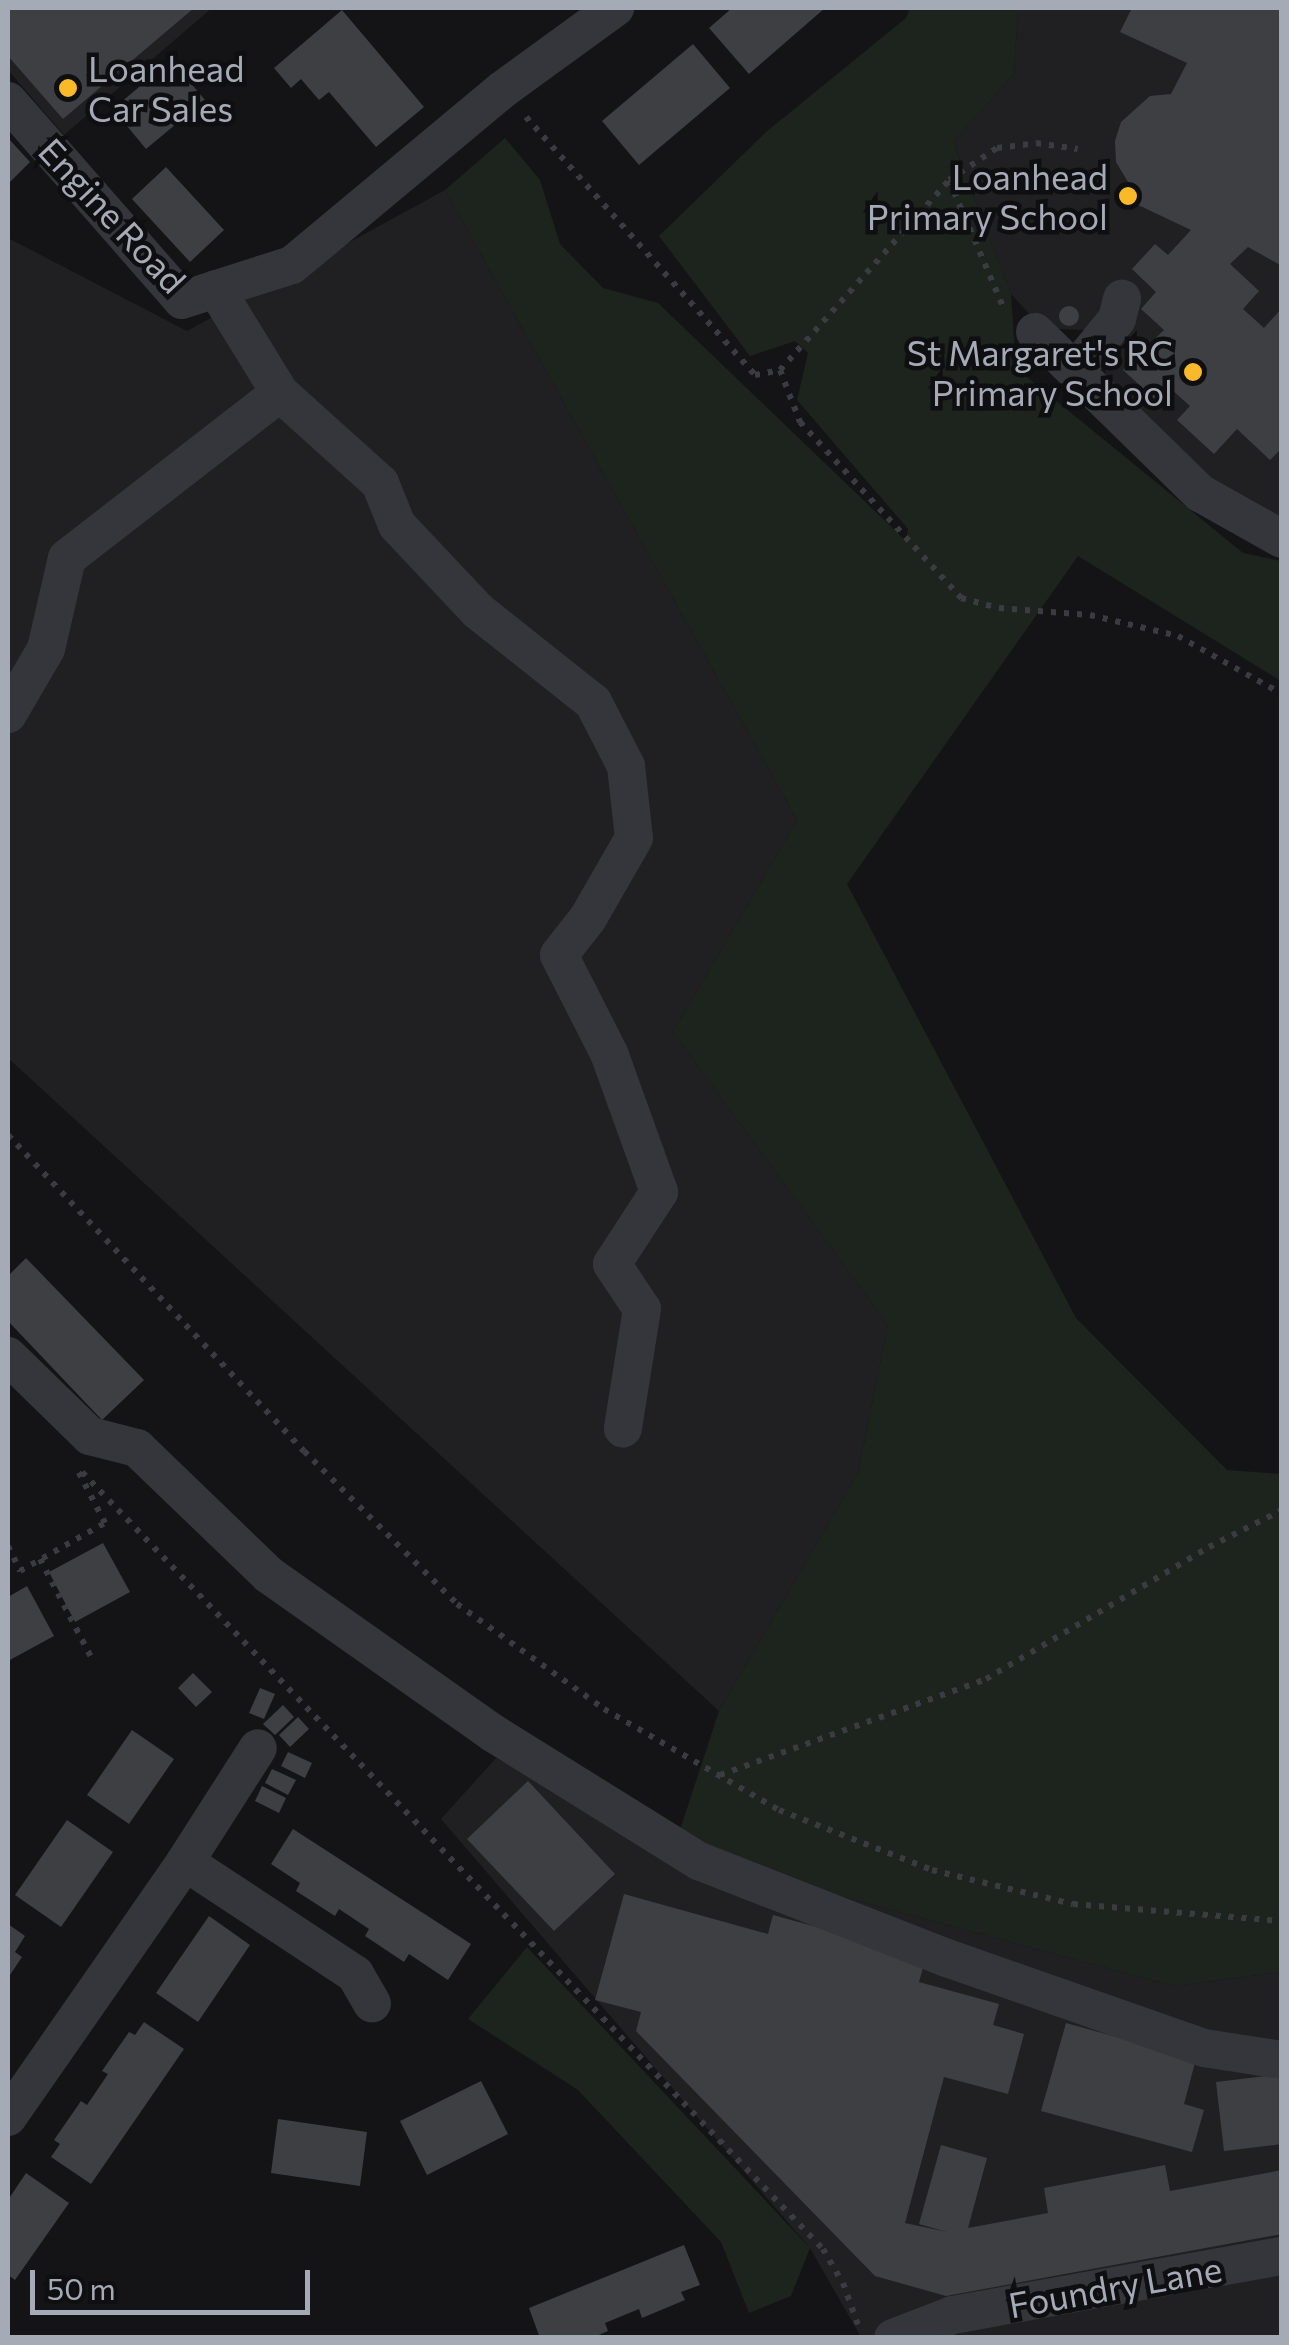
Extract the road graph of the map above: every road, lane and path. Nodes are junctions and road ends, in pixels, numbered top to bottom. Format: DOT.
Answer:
graph roads {
  1 [pos="615,8"];
  2 [pos="502,90"];
  3 [pos="8,101"];
  4 [pos="1078,149"];
  5 [pos="949,180"];
  6 [pos="216,289"];
  7 [pos="1122,299"];
  8 [pos="1035,332"];
  9 [pos="780,370"];
  10 [pos="1075,371"];
  11 [pos="280,394"];
  12 [pos="1282,539"];
  13 [pos="1282,694"];
  14 [pos="8,714"];
  15 [pos="8,1135"];
  16 [pos="8,1356"];
  17 [pos="622,1428"];
  18 [pos="75,1465"];
  19 [pos="1282,1510"];
  20 [pos="106,1523"];
  21 [pos="8,1546"];
  22 [pos="40,1559"];
  23 [pos="91,1657"];
  24 [pos="258,1748"];
  25 [pos="718,1776"];
  26 [pos="185,1862"];
  27 [pos="1282,1920"];
  28 [pos="372,2004"];
  29 [pos="1282,2060"];
  30 [pos="8,2117"];
  31 [pos="1282,2256"];
  32 [pos="862,2338"];
  33 [pos="893,2338"];
  1 -- 2 [label="street, Engine Road"];
  2 -- 6 [label="street, Engine Road"];
  2 -- 9 [label="path"];
  3 -- 6 [label="street, Engine Road"];
  4 -- 5 [label="path"];
  5 -- 8 [label="path"];
  5 -- 9 [label="path"];
  6 -- 11 [label="street"];
  7 -- 10 [label="street"];
  8 -- 10 [label="street"];
  9 -- 13 [label="path"];
  10 -- 12 [label="street"];
  11 -- 14 [label="street"];
  11 -- 17 [label="street"];
  15 -- 25 [label="path"];
  16 -- 29 [label="street"];
  18 -- 20 [label="path"];
  19 -- 25 [label="path"];
  20 -- 22 [label="path"];
  20 -- 32 [label="path"];
  21 -- 22 [label="path"];
  22 -- 23 [label="path"];
  24 -- 26 [label="street"];
  25 -- 27 [label="path"];
  26 -- 28 [label="street"];
  26 -- 30 [label="street"];
  31 -- 33 [label="street, Foundry Lane"];
}
